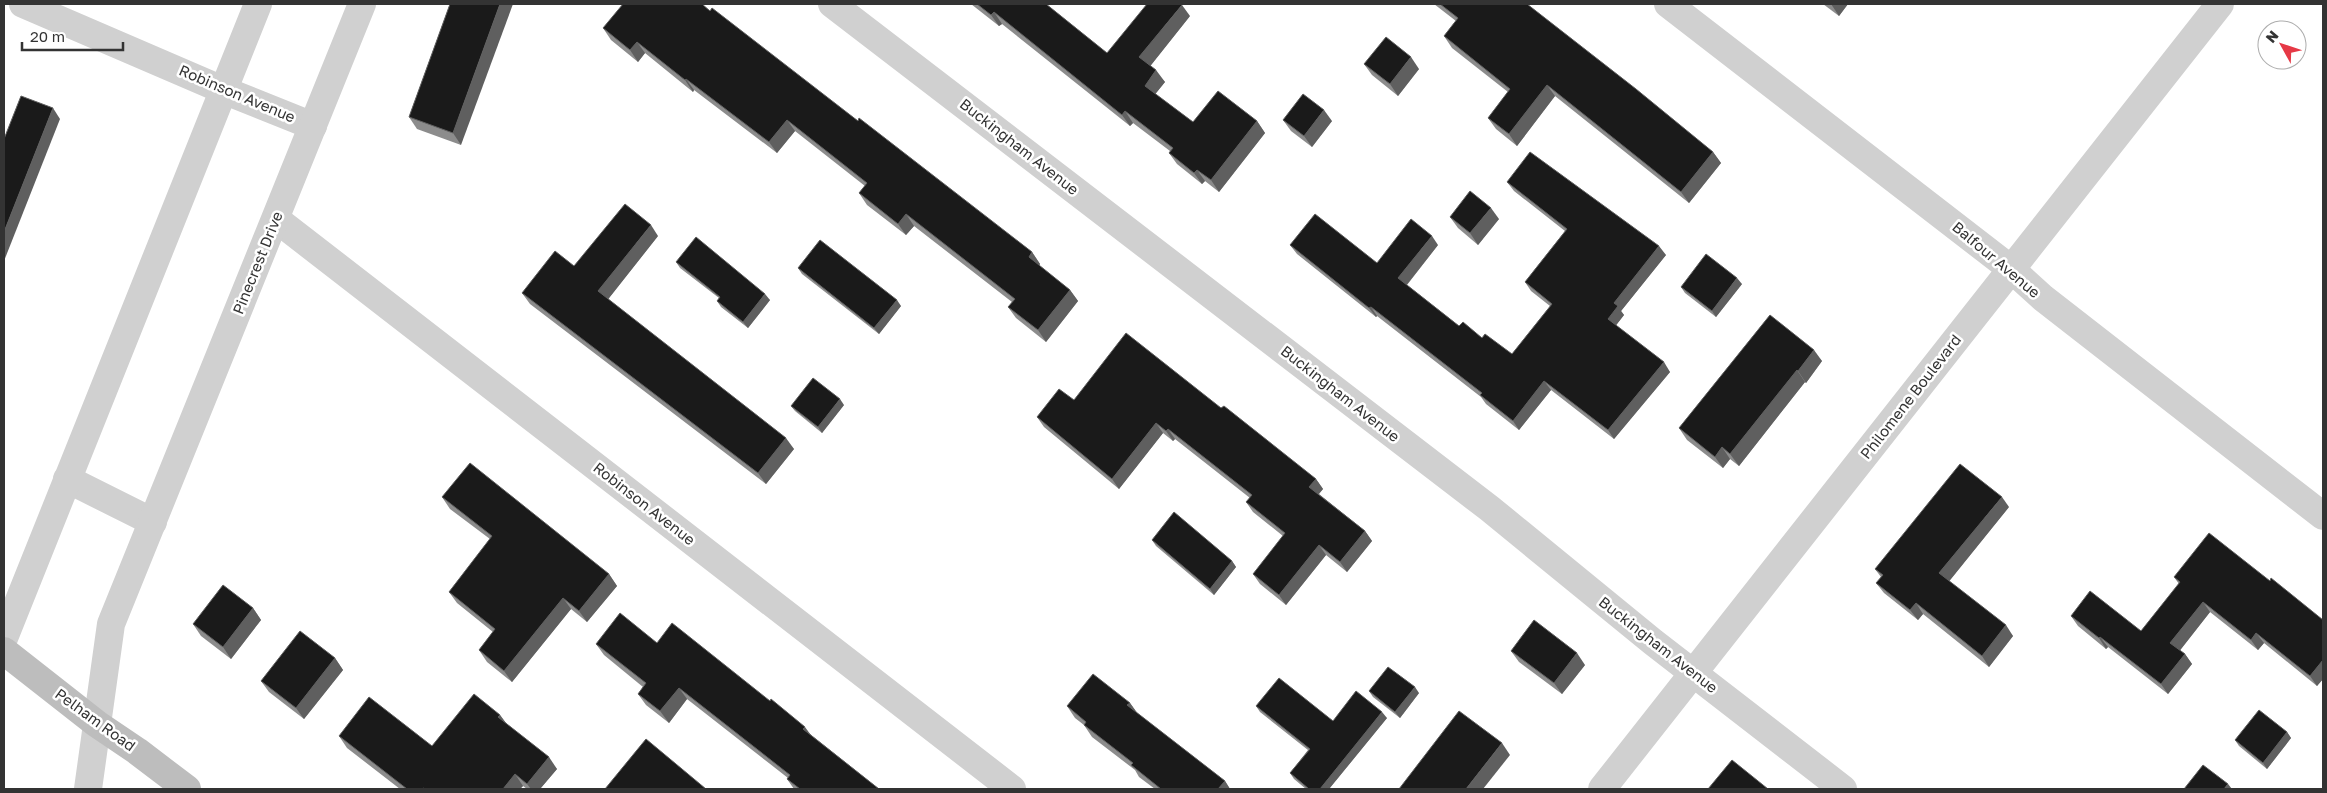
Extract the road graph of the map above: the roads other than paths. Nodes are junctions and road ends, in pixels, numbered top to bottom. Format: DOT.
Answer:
graph roads {
  1 [pos="23,4"];
  2 [pos="258,4"];
  3 [pos="362,4"];
  4 [pos="832,4"];
  5 [pos="1668,4"];
  6 [pos="2220,4"];
  7 [pos="223,90"];
  8 [pos="313,126"];
  9 [pos="276,219"];
  10 [pos="2011,269"];
  11 [pos="68,479"];
  12 [pos="2323,516"];
  13 [pos="153,522"];
  14 [pos="4,638"];
  15 [pos="4,651"];
  16 [pos="1693,673"];
  17 [pos="97,724"];
  18 [pos="88,789"];
  19 [pos="187,789"];
  20 [pos="1012,789"];
  21 [pos="1602,789"];
  22 [pos="1843,789"];
  1 -- 7 [label="street, Robinson Avenue"];
  2 -- 7 [label="street"];
  3 -- 8 [label="street, Pinecrest Drive"];
  4 -- 16 [label="street, Buckingham Avenue"];
  5 -- 10 [label="street, Balfour Avenue"];
  6 -- 10 [label="street, Philomene Boulevard"];
  7 -- 8 [label="street, Robinson Avenue"];
  7 -- 11 [label="street"];
  8 -- 9 [label="street, Pinecrest Drive"];
  9 -- 13 [label="street, Pinecrest Drive"];
  9 -- 20 [label="street, Robinson Avenue"];
  10 -- 12 [label="street, Balfour Avenue"];
  10 -- 16 [label="street, Philomene Boulevard"];
  11 -- 13 [label="street"];
  11 -- 14 [label="street"];
  13 -- 17 [label="street, Pinecrest Drive"];
  15 -- 17 [label="main road, Pelham Road"];
  16 -- 21 [label="street, Philomene Boulevard"];
  16 -- 22 [label="street, Buckingham Avenue"];
  17 -- 18 [label="street, Pinecrest Drive"];
  17 -- 19 [label="main road, Pelham Road"];
}
